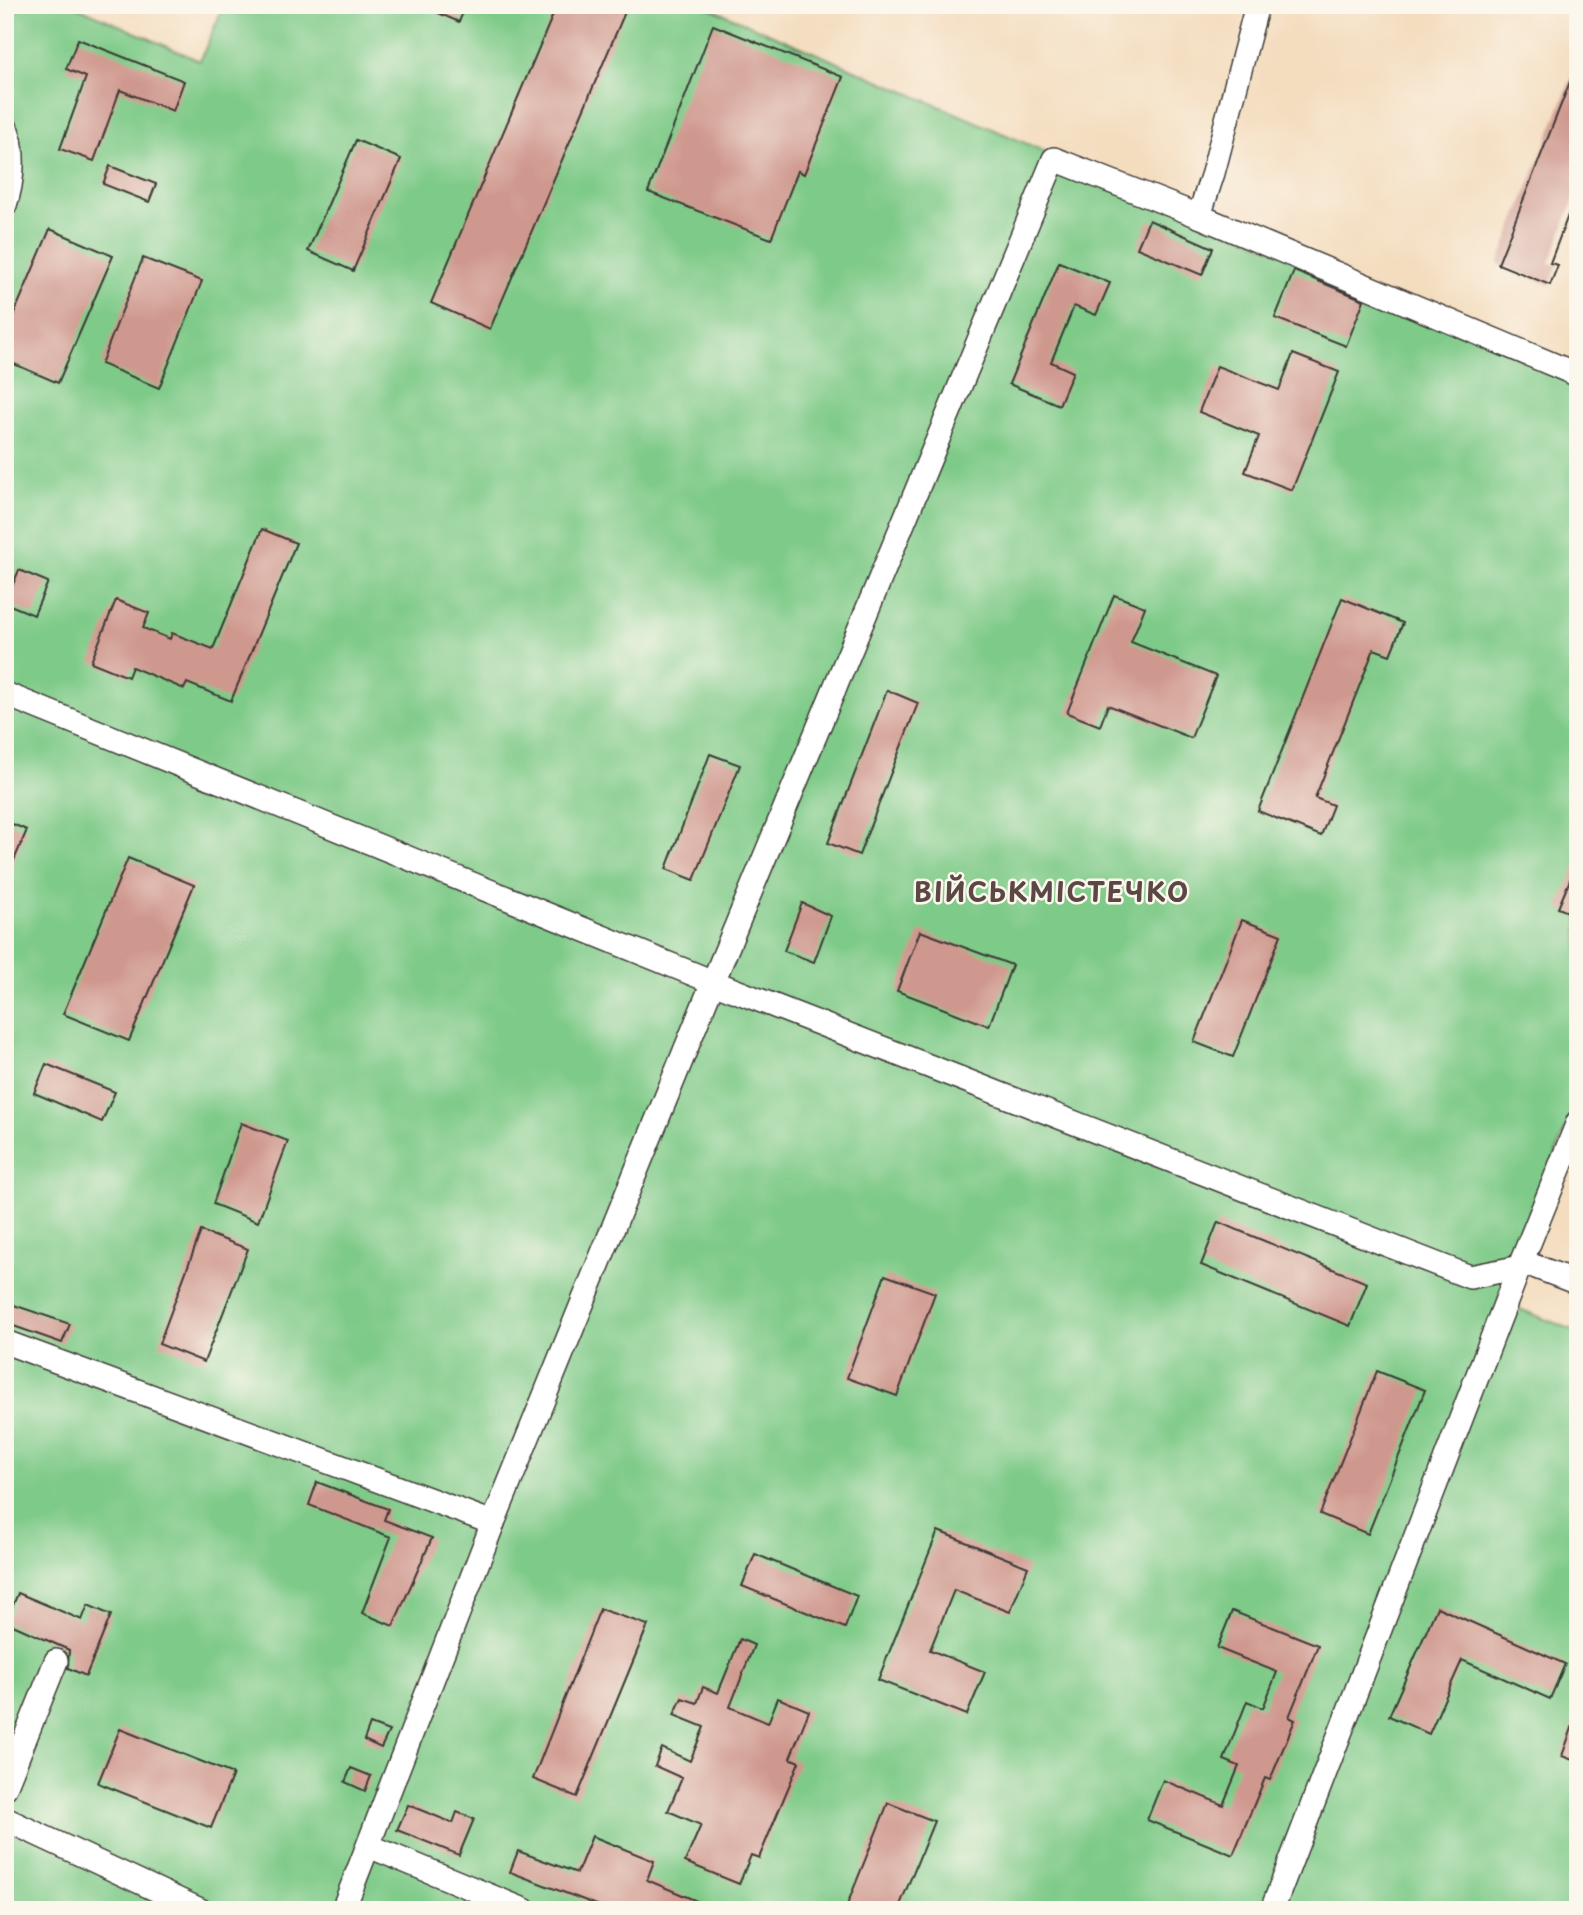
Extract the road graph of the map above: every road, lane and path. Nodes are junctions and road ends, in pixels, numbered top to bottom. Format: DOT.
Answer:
graph roads {
  1 [pos="1257,5"];
  2 [pos="5,126"];
  3 [pos="5,205"];
  4 [pos="1199,216"];
  5 [pos="1578,375"];
  6 [pos="5,694"];
  7 [pos="713,982"];
  8 [pos="1578,1122"];
  9 [pos="1519,1268"];
  10 [pos="1578,1283"];
  11 [pos="5,1342"];
  12 [pos="492,1523"];
  13 [pos="56,1661"];
  14 [pos="5,1788"];
  15 [pos="5,1819"];
  16 [pos="369,1846"];
  17 [pos="200,1910"];
  18 [pos="343,1910"];
  19 [pos="524,1910"];
  20 [pos="1272,1910"];
  1 -- 4 [label="street"];
  2 -- 3 [label="street"];
  4 -- 5 [label="street"];
  4 -- 7 [label="street"];
  6 -- 7 [label="street"];
  7 -- 9 [label="street"];
  7 -- 12 [label="street"];
  8 -- 9 [label="street"];
  9 -- 10 [label="street"];
  9 -- 20 [label="street"];
  11 -- 12 [label="street"];
  12 -- 16 [label="street"];
  13 -- 14 [label="street"];
  15 -- 17 [label="street"];
  16 -- 18 [label="street"];
  16 -- 19 [label="street"];
}
